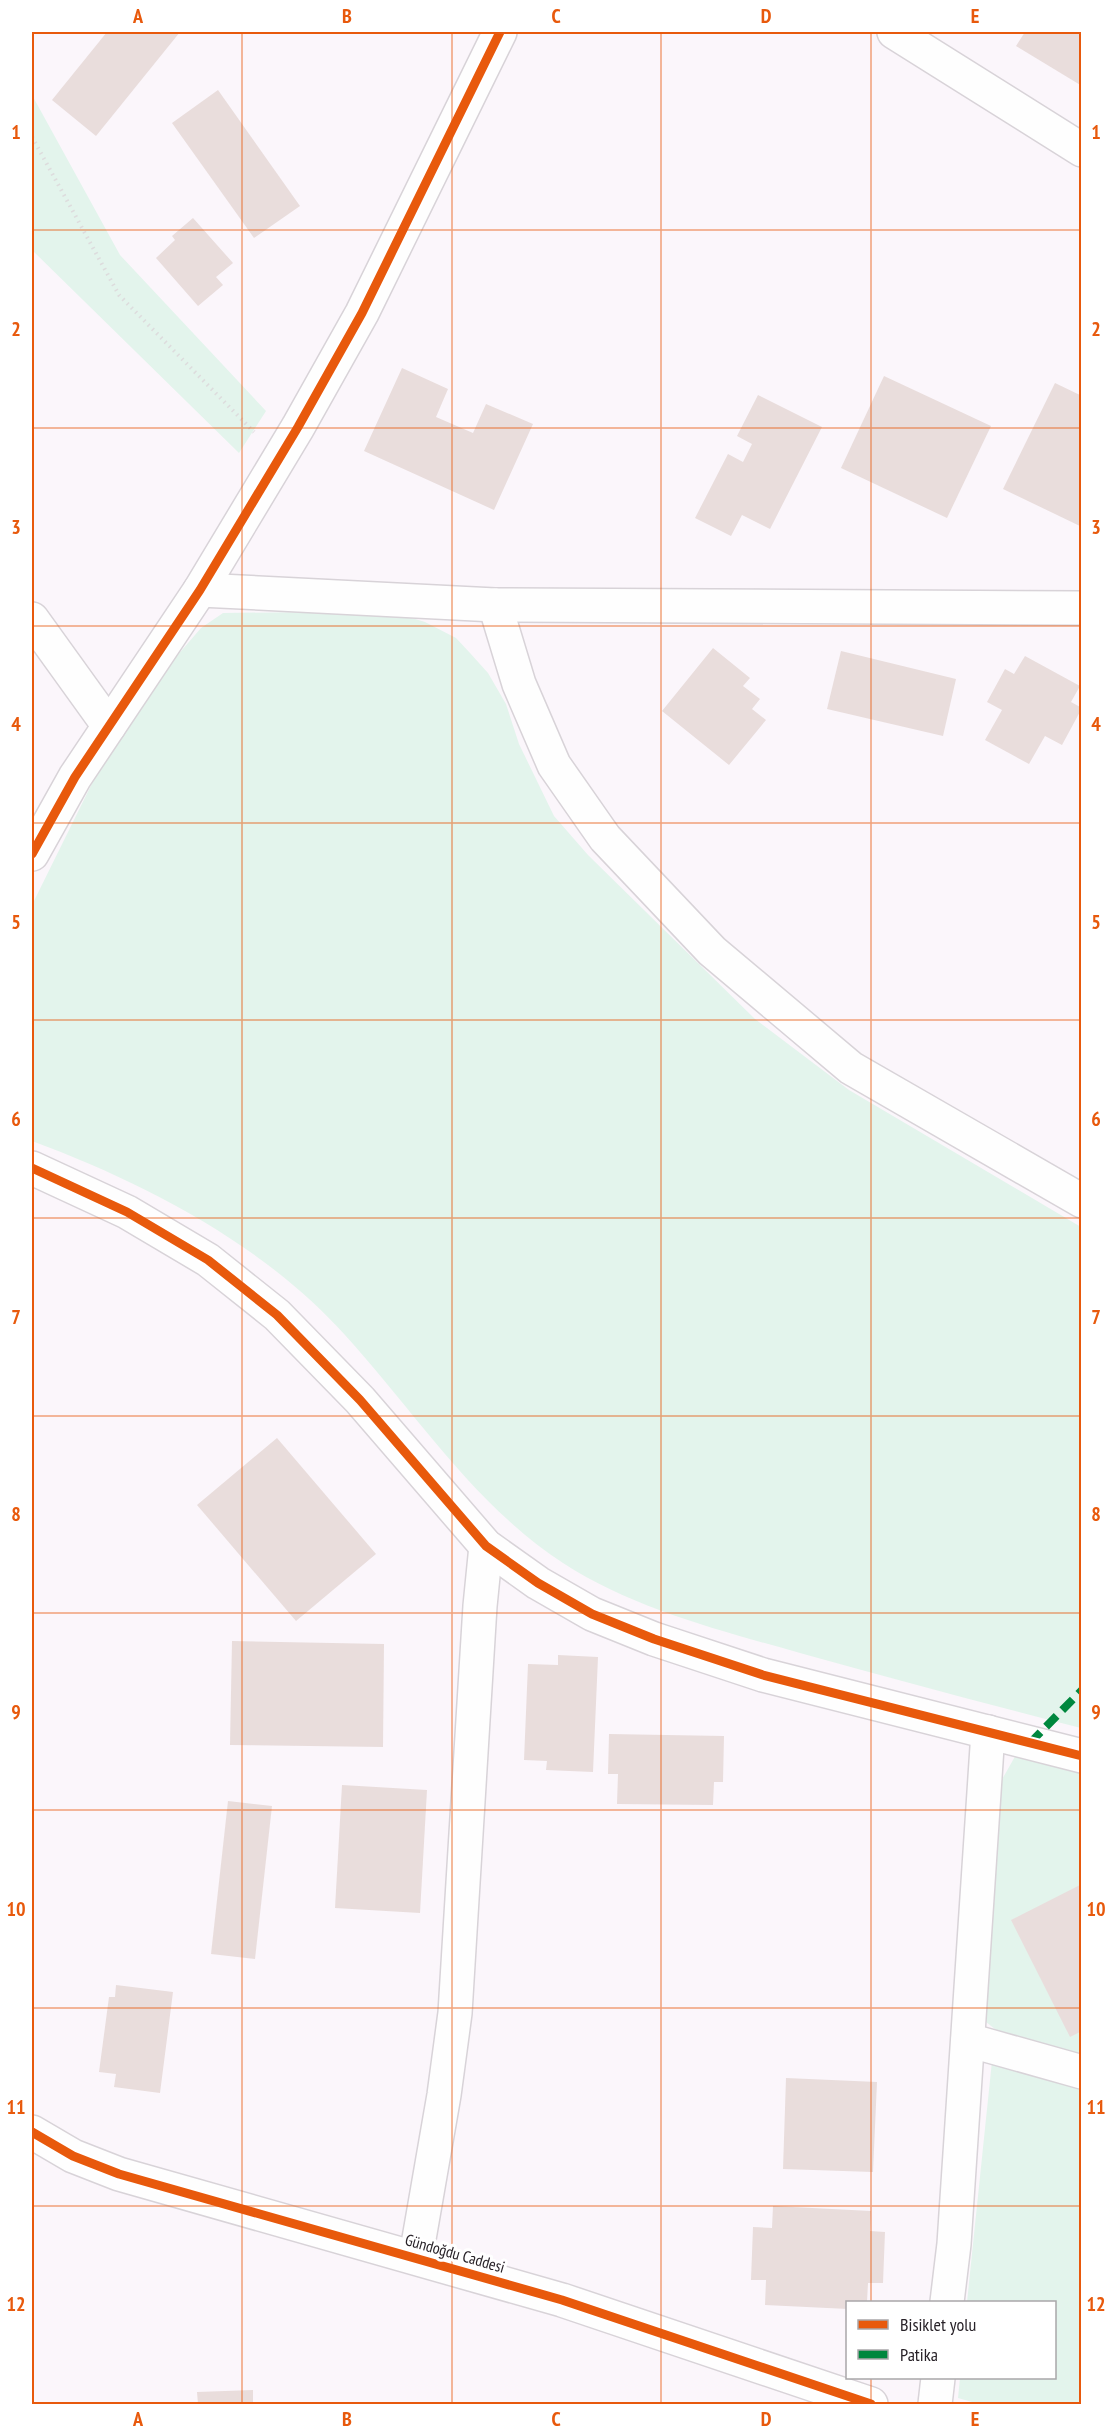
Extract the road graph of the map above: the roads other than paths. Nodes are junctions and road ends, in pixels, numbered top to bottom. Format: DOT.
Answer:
graph roads {
  1 [pos="500,32"];
  2 [pos="894,32"];
  3 [pos="1082,150"];
  4 [pos="200,590"];
  5 [pos="495,605"];
  6 [pos="1082,608"];
  7 [pos="33,624"];
  8 [pos="109,726"];
  9 [pos="32,855"];
  10 [pos="32,1168"];
  11 [pos="1082,1201"];
  12 [pos="486,1546"];
  13 [pos="988,1732"];
  14 [pos="1082,1756"];
  15 [pos="968,2040"];
  16 [pos="1082,2072"];
  17 [pos="32,2132"];
  18 [pos="416,2256"];
  19 [pos="947,2301"];
  20 [pos="938,2379"];
  21 [pos="871,2404"];
  22 [pos="935,2404"];
  1 -- 4 [label="street"];
  2 -- 3 [label="street"];
  4 -- 5 [label="street"];
  4 -- 8 [label="street"];
  5 -- 6 [label="street"];
  5 -- 11 [label="street"];
  7 -- 8 [label="street"];
  8 -- 9 [label="street"];
  10 -- 12 [label="street"];
  12 -- 13 [label="street"];
  12 -- 18 [label="street"];
  13 -- 14 [label="street"];
  13 -- 15 [label="street"];
  15 -- 16 [label="street"];
  15 -- 19 [label="street"];
  17 -- 18 [label="street, Gündoğdu Caddesi"];
  18 -- 21 [label="street, Gündoğdu Caddesi"];
  20 -- 22 [label="street"];
}
